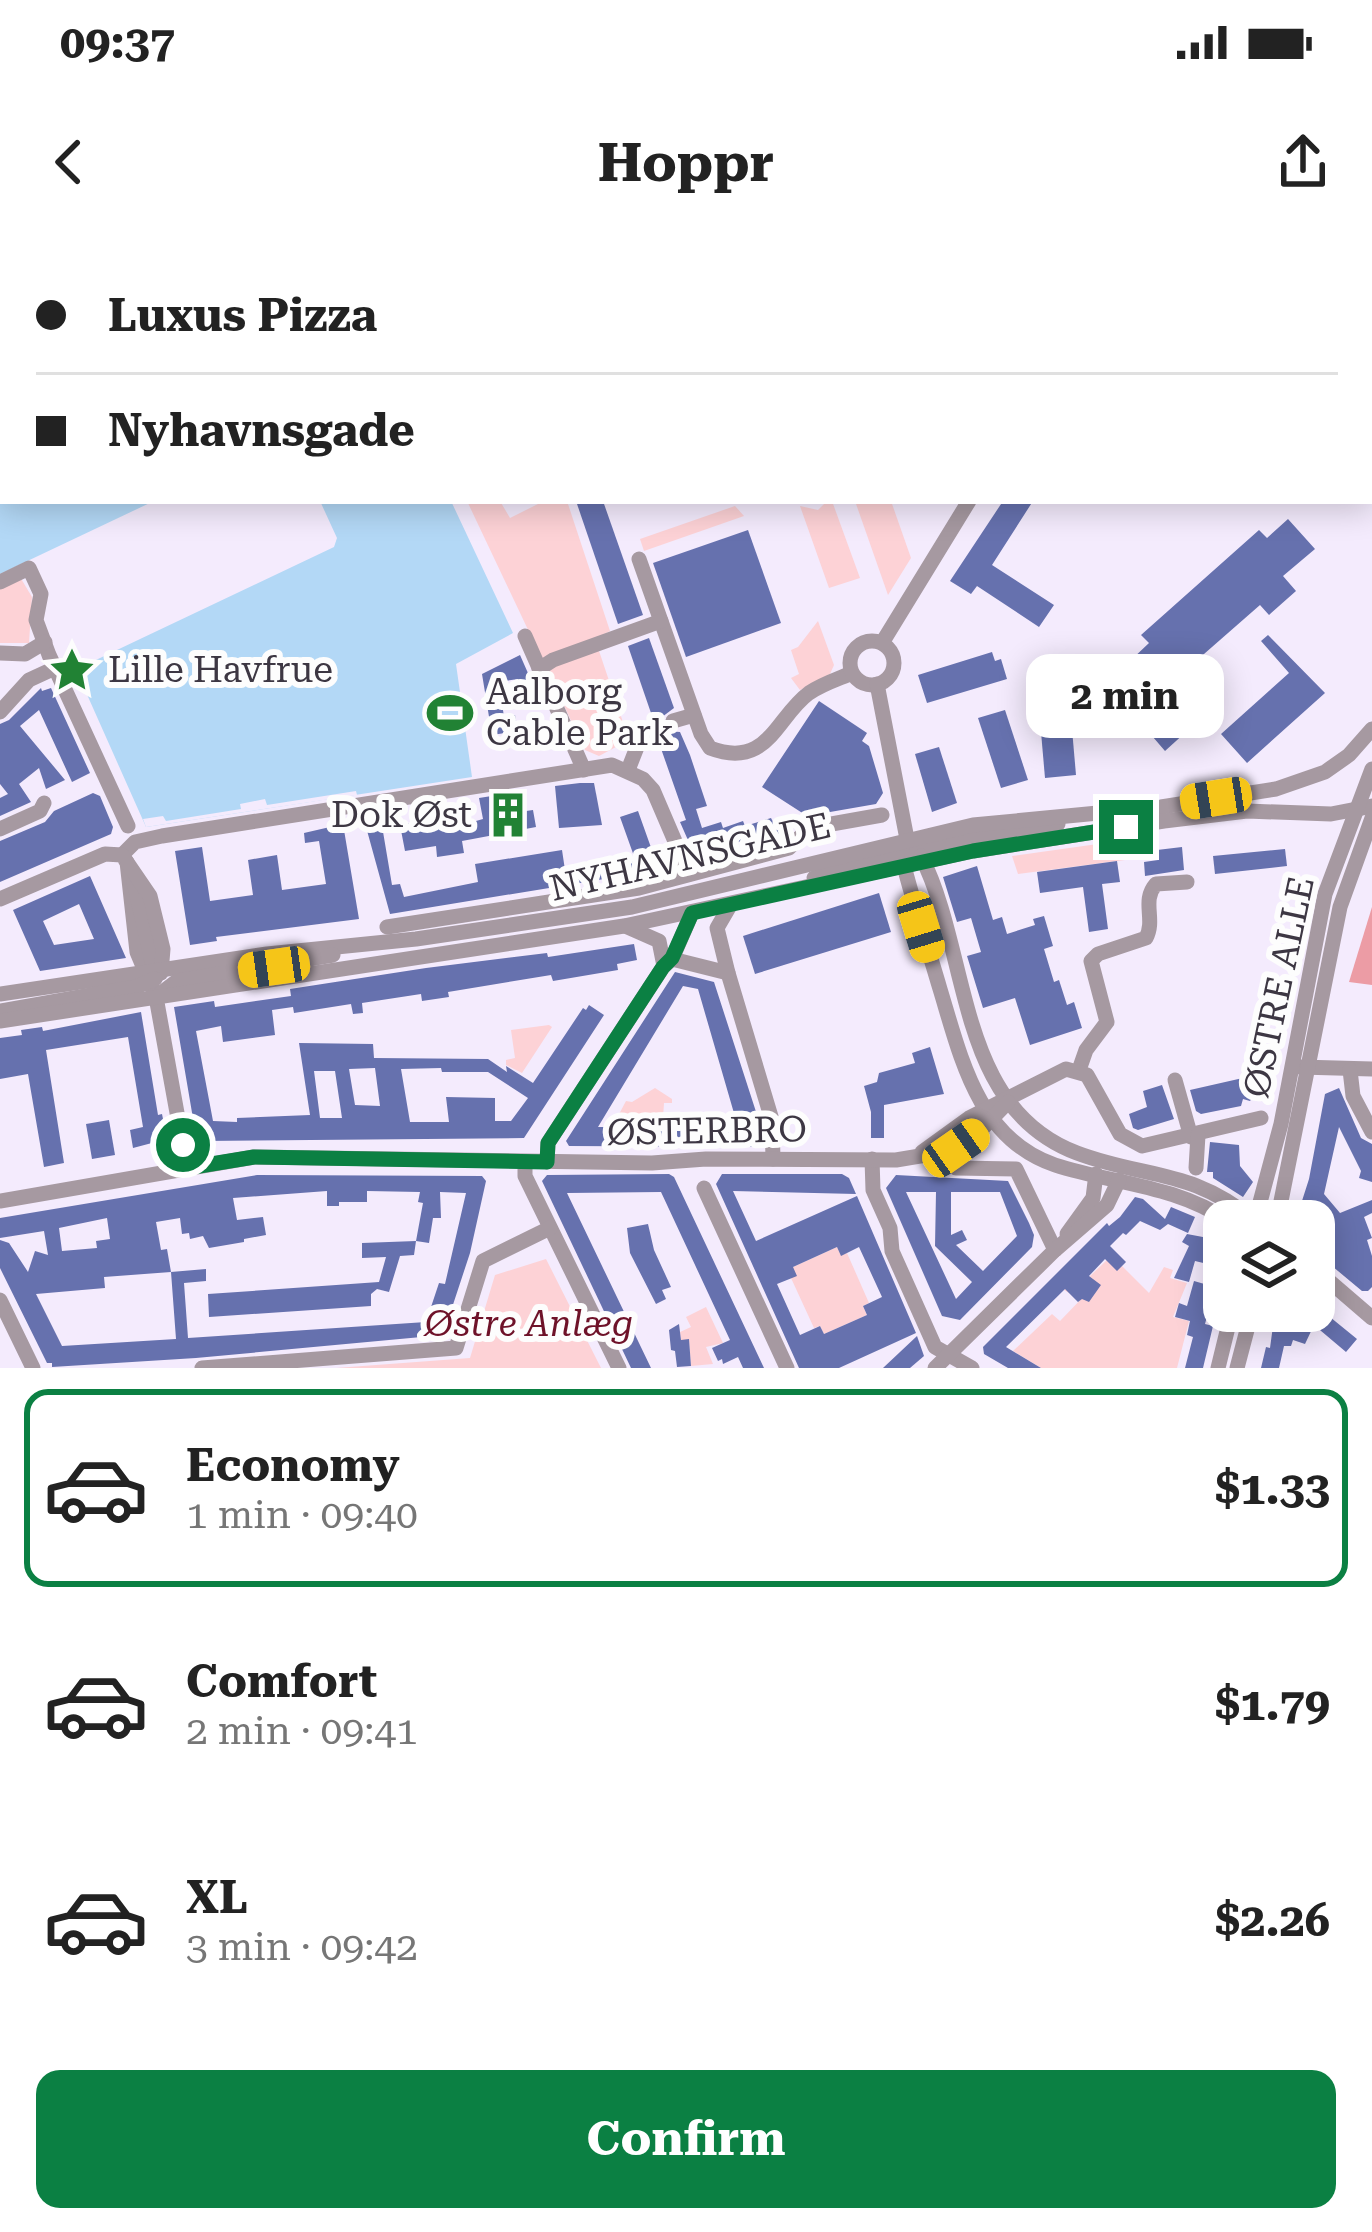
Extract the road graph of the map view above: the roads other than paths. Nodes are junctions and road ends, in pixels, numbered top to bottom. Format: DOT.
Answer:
graph roads {
  1 [pos="967,504"];
  2 [pos="639,559"];
  3 [pos="0,582"];
  4 [pos="661,621"];
  5 [pos="525,636"];
  6 [pos="45,642"];
  7 [pos="882,643"];
  8 [pos="0,653"];
  9 [pos="55,668"];
  10 [pos="539,669"];
  11 [pos="853,673"];
  12 [pos="877,684"];
  13 [pos="0,712"];
  14 [pos="694,715"];
  15 [pos="674,722"];
  16 [pos="655,727"];
  17 [pos="1372,729"];
  18 [pos="1372,769"];
  19 [pos="584,770"];
  20 [pos="628,770"];
  21 [pos="44,803"];
  22 [pos="1372,806"];
  23 [pos="1354,811"];
  24 [pos="882,815"];
  25 [pos="1372,818"];
  26 [pos="128,826"];
  27 [pos="0,829"];
  28 [pos="916,851"];
  29 [pos="124,858"];
  30 [pos="904,866"];
  31 [pos="689,874"];
  32 [pos="1187,882"];
  33 [pos="0,899"];
  34 [pos="731,904"];
  35 [pos="692,913"];
  36 [pos="624,926"];
  37 [pos="387,927"];
  38 [pos="668,962"];
  39 [pos="728,973"];
  40 [pos="160,980"];
  41 [pos="0,994"];
  42 [pos="0,1011"];
  43 [pos="0,1021"];
  44 [pos="1300,1067"];
  45 [pos="1372,1069"];
  46 [pos="1078,1070"];
  47 [pos="1350,1070"];
  48 [pos="1175,1080"];
  49 [pos="1008,1102"];
  50 [pos="989,1115"];
  51 [pos="1261,1118"];
  52 [pos="1372,1132"];
  53 [pos="1195,1136"];
  54 [pos="772,1159"];
  55 [pos="872,1160"];
  56 [pos="525,1162"];
  57 [pos="547,1162"];
  58 [pos="187,1168"];
  59 [pos="956,1168"];
  60 [pos="1196,1168"];
  61 [pos="1096,1174"];
  62 [pos="1119,1180"];
  63 [pos="704,1188"];
  64 [pos="1226,1200"];
  65 [pos="1261,1200"];
  66 [pos="1280,1200"];
  67 [pos="0,1201"];
  68 [pos="1203,1207"];
  69 [pos="550,1228"];
  70 [pos="1055,1250"];
  71 [pos="1335,1284"];
  72 [pos="1335,1293"];
  73 [pos="0,1300"];
  74 [pos="1369,1310"];
  75 [pos="1227,1332"];
  76 [pos="1246,1332"];
  77 [pos="949,1354"];
  78 [pos="33,1368"];
  79 [pos="205,1368"];
  80 [pos="619,1368"];
  81 [pos="787,1368"];
  82 [pos="935,1368"];
  83 [pos="972,1368"];
  84 [pos="1218,1368"];
  85 [pos="1237,1368"];
  1 -- 7 [label="street"];
  2 -- 4 [label="street"];
  3 -- 6 [label="street"];
  4 -- 10 [label="street"];
  4 -- 14 [label="street"];
  5 -- 10 [label="street"];
  6 -- 8 [label="street"];
  6 -- 9 [label="street"];
  7 -- 11 [label="street"];
  7 -- 12 [label="street"];
  9 -- 13 [label="street"];
  9 -- 26 [label="street"];
  10 -- 19 [label="street"];
  11 -- 12 [label="street"];
  11 -- 14 [label="street"];
  12 -- 28 [label="street"];
  14 -- 15 [label="street"];
  16 -- 20 [label="street"];
  17 -- 28 [label="street, NYHAVNSGADE"];
  18 -- 23 [label="street, ØSTRE ALLE"];
  19 -- 20 [label="street"];
  19 -- 29 [label="street"];
  20 -- 31 [label="street"];
  21 -- 27 [label="street"];
  22 -- 23 [label="street, NYHAVNSGADE"];
  23 -- 28 [label="street, NYHAVNSGADE"];
  23 -- 44 [label="street, ØSTRE ALLE"];
  24 -- 31 [label="street"];
  25 -- 44 [label="street, ØSTRE ALLE"];
  28 -- 30 [label="street, NYHAVNSGADE"];
  28 -- 30 [label="street"];
  28 -- 34 [label="street"];
  28 -- 40 [label="street, NYHAVNSGADE"];
  28 -- 49 [label="street"];
  29 -- 33 [label="street"];
  29 -- 40 [label="street"];
  29 -- 40 [label="street"];
  29 -- 40 [label="street"];
  30 -- 34 [label="street, NYHAVNSGADE"];
  30 -- 50 [label="street"];
  31 -- 37 [label="street"];
  32 -- 46 [label="street"];
  34 -- 35 [label="street, NYHAVNSGADE"];
  34 -- 39 [label="street"];
  35 -- 36 [label="street, NYHAVNSGADE"];
  35 -- 38 [label="street"];
  36 -- 38 [label="street"];
  36 -- 40 [label="street, NYHAVNSGADE"];
  38 -- 39 [label="street"];
  38 -- 57 [label="street"];
  39 -- 54 [label="street"];
  40 -- 41 [label="street, NYHAVNSGADE"];
  40 -- 42 [label="street"];
  40 -- 43 [label="street, NYHAVNSGADE"];
  40 -- 58 [label="street"];
  44 -- 47 [label="street"];
  44 -- 65 [label="street, ØSTRE ALLE"];
  44 -- 66 [label="street, ØSTRE ALLE"];
  45 -- 47 [label="street"];
  46 -- 49 [label="street, ØSTERBRO"];
  46 -- 53 [label="street"];
  47 -- 52 [label="street"];
  48 -- 53 [label="street"];
  49 -- 50 [label="street, ØSTERBRO"];
  49 -- 64 [label="street"];
  50 -- 55 [label="street, ØSTERBRO"];
  50 -- 61 [label="street"];
  51 -- 53 [label="street"];
  53 -- 60 [label="street"];
  54 -- 55 [label="street, ØSTERBRO"];
  54 -- 57 [label="street, ØSTERBRO"];
  55 -- 77 [label="street"];
  56 -- 57 [label="street, ØSTERBRO"];
  56 -- 58 [label="street, ØSTERBRO"];
  56 -- 69 [label="street"];
  58 -- 67 [label="street, ØSTERBRO"];
  59 -- 70 [label="street"];
  61 -- 62 [label="street"];
  61 -- 70 [label="street"];
  62 -- 68 [label="street"];
  62 -- 70 [label="street"];
  63 -- 81 [label="street"];
  69 -- 79 [label="street"];
  69 -- 80 [label="street"];
  70 -- 77 [label="street"];
  71 -- 74 [label="street"];
  72 -- 74 [label="street"];
  73 -- 78 [label="street"];
  75 -- 84 [label="street"];
  76 -- 85 [label="street"];
  77 -- 82 [label="street"];
  77 -- 83 [label="street"];
}
